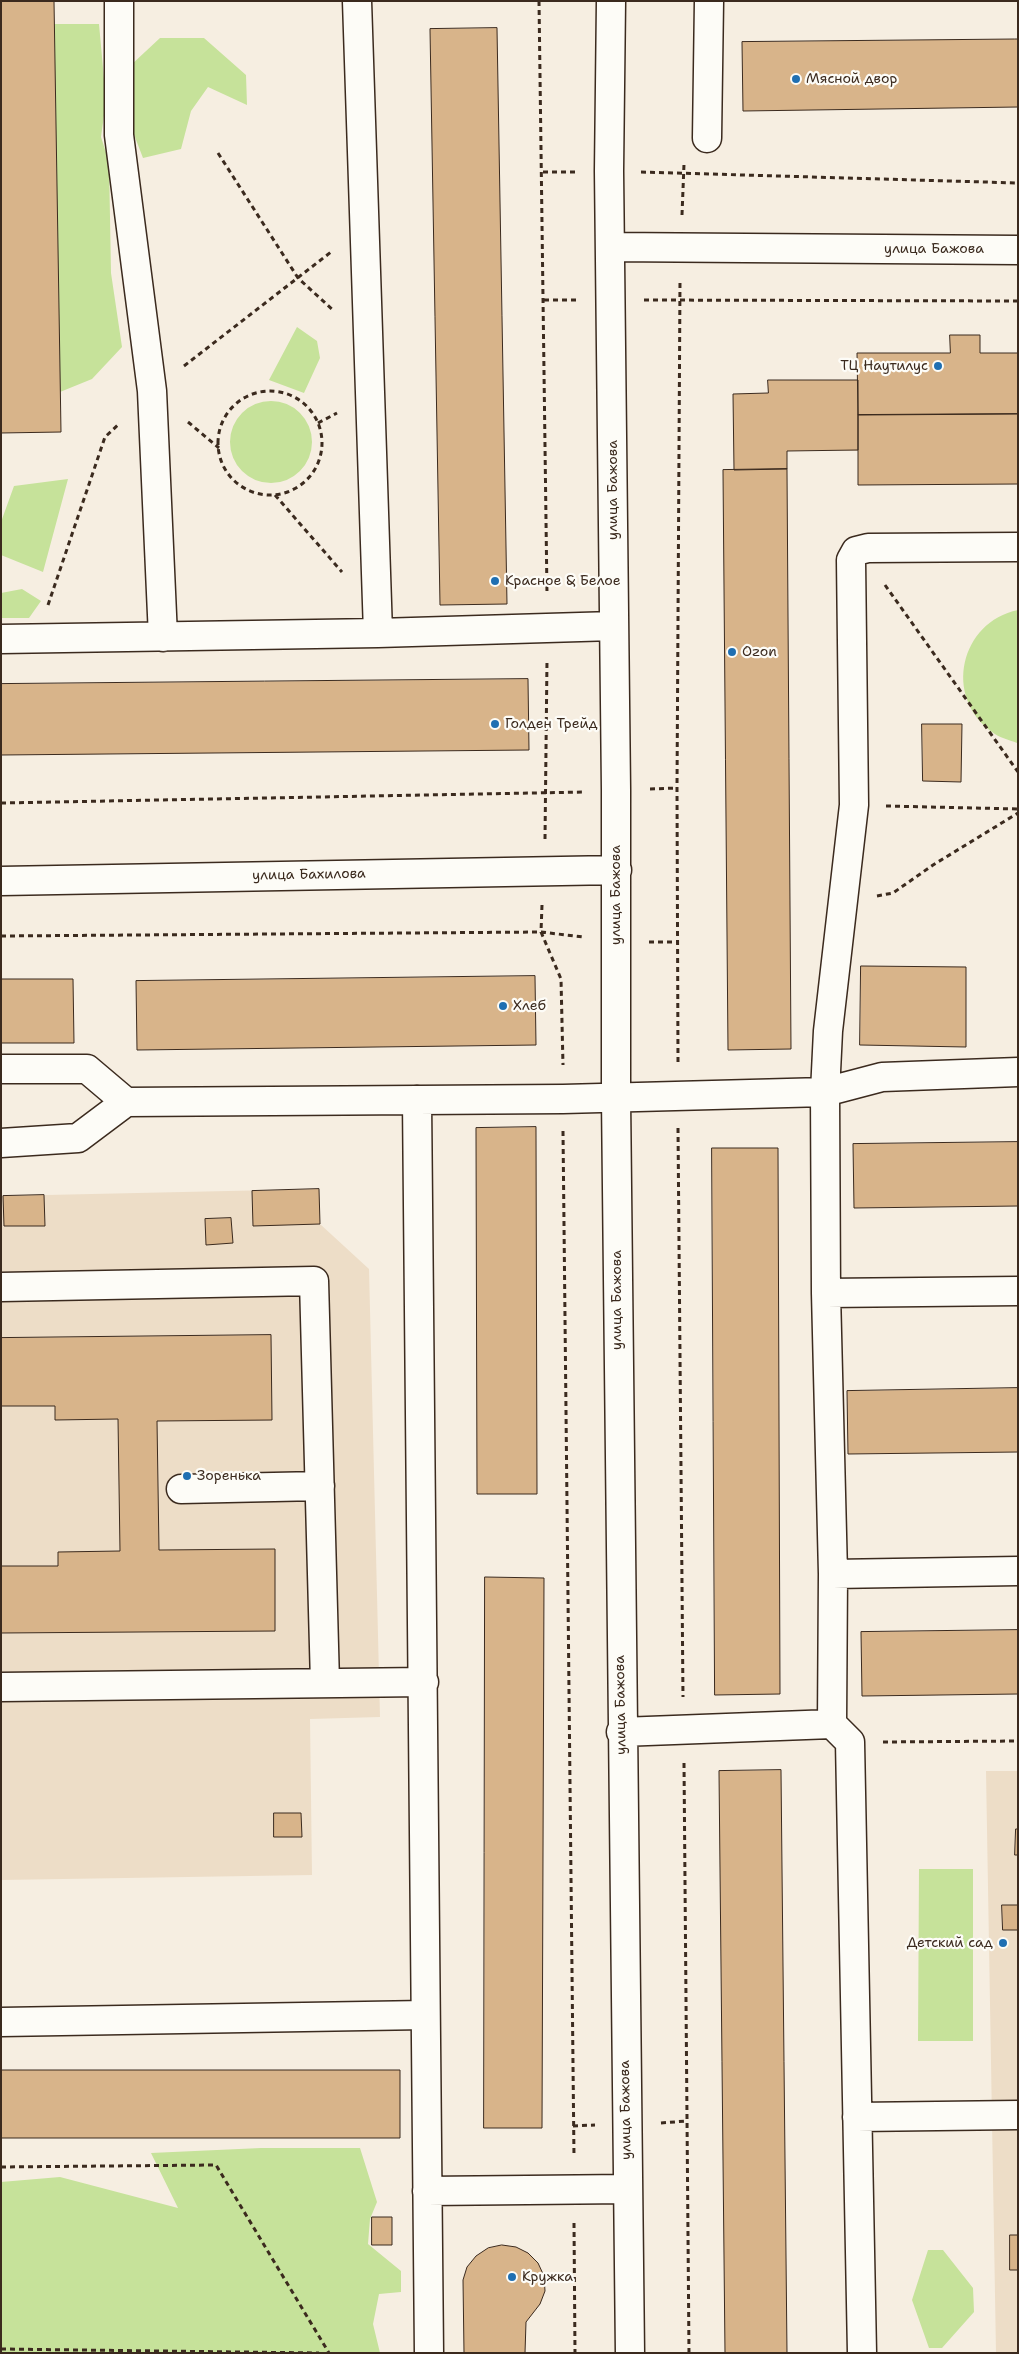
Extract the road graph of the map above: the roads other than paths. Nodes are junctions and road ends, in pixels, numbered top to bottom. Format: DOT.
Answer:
graph roads {
  1 [pos="119,1"];
  2 [pos="357,1"];
  3 [pos="611,1"];
  4 [pos="709,1"];
  5 [pos="707,138"];
  6 [pos="610,247"];
  7 [pos="1018,250"];
  8 [pos="1018,547"];
  9 [pos="378,623"];
  10 [pos="614,626"];
  11 [pos="164,637"];
  12 [pos="1,639"];
  13 [pos="616,870"];
  14 [pos="1,881"];
  15 [pos="1,1069"];
  16 [pos="1018,1072"];
  17 [pos="825,1092"];
  18 [pos="616,1098"];
  19 [pos="418,1100"];
  20 [pos="126,1102"];
  21 [pos="1,1143"];
  22 [pos="1,1287"];
  23 [pos="1018,1291"];
  24 [pos="826,1293"];
  25 [pos="320,1486"];
  26 [pos="181,1489"];
  27 [pos="1018,1572"];
  28 [pos="833,1574"];
  29 [pos="424,1682"];
  30 [pos="325,1683"];
  31 [pos="1,1687"];
  32 [pos="621,1732"];
  33 [pos="841,1733"];
  34 [pos="426,2015"];
  35 [pos="1,2022"];
  36 [pos="1018,2115"];
  37 [pos="857,2117"];
  38 [pos="627,2190"];
  39 [pos="427,2191"];
  40 [pos="429,2353"];
  41 [pos="630,2353"];
  42 [pos="862,2353"];
  1 -- 11 [label="street"];
  2 -- 9 [label="street"];
  3 -- 6 [label="street, улица Бажова"];
  4 -- 5 [label="street"];
  6 -- 7 [label="street, улица Бажова"];
  6 -- 10 [label="street, улица Бажова"];
  8 -- 17 [label="street"];
  9 -- 10 [label="street"];
  9 -- 11 [label="street"];
  10 -- 13 [label="street, улица Бажова"];
  11 -- 12 [label="street"];
  13 -- 14 [label="street, улица Бахилова"];
  13 -- 18 [label="street, улица Бажова"];
  15 -- 20 [label="street"];
  16 -- 17 [label="street"];
  17 -- 18 [label="street"];
  17 -- 24 [label="street"];
  18 -- 19 [label="street"];
  18 -- 32 [label="street, улица Бажова"];
  19 -- 20 [label="street"];
  19 -- 29 [label="street"];
  20 -- 21 [label="street"];
  22 -- 25 [label="street"];
  23 -- 24 [label="street"];
  24 -- 28 [label="street"];
  25 -- 26 [label="street"];
  25 -- 30 [label="street"];
  27 -- 28 [label="street"];
  28 -- 33 [label="street"];
  29 -- 30 [label="street"];
  29 -- 34 [label="street"];
  30 -- 31 [label="street"];
  32 -- 33 [label="street"];
  32 -- 38 [label="street, улица Бажова"];
  33 -- 37 [label="street"];
  34 -- 35 [label="street"];
  34 -- 39 [label="street"];
  36 -- 37 [label="street"];
  37 -- 42 [label="street"];
  38 -- 39 [label="street"];
  38 -- 41 [label="street, улица Бажова"];
  39 -- 40 [label="street"];
}
